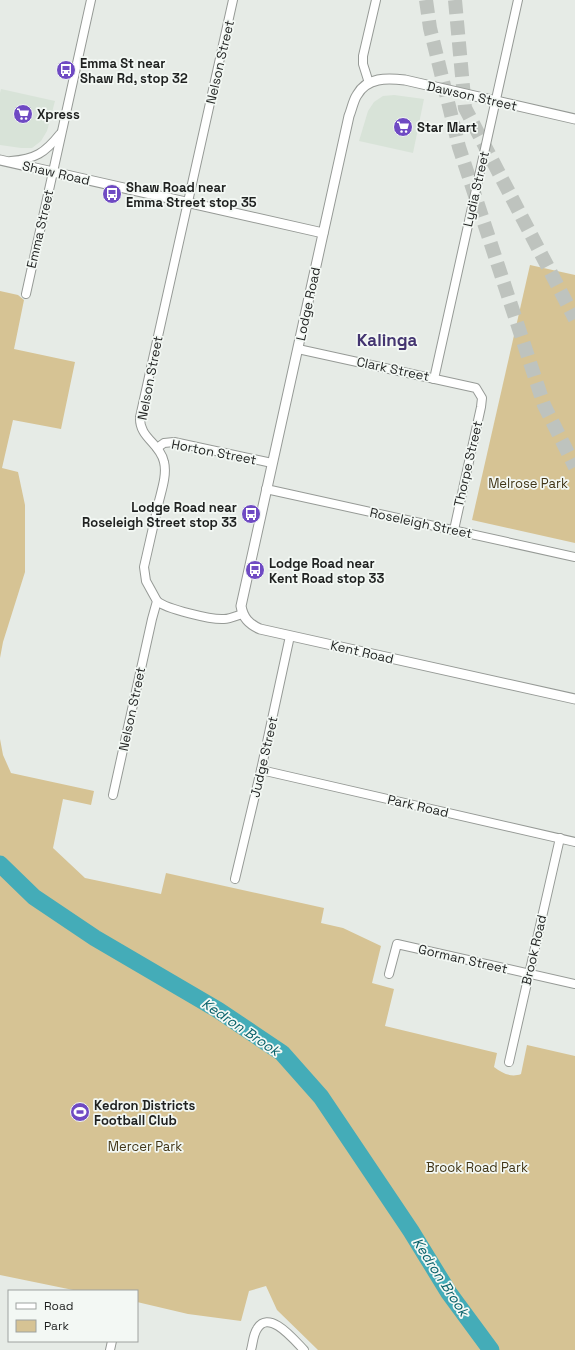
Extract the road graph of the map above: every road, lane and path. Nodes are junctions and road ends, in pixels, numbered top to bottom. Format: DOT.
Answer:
graph roads {
  1 [pos="91,0"];
  2 [pos="234,0"];
  3 [pos="376,0"];
  4 [pos="518,0"];
  5 [pos="370,83"];
  6 [pos="496,101"];
  7 [pos="575,119"];
  8 [pos="62,132"];
  9 [pos="3,161"];
  10 [pos="53,172"];
  11 [pos="188,203"];
  12 [pos="323,233"];
  13 [pos="26,294"];
  14 [pos="298,348"];
  15 [pos="434,379"];
  16 [pos="482,398"];
  17 [pos="157,448"];
  18 [pos="272,463"];
  19 [pos="266,488"];
  20 [pos="454,530"];
  21 [pos="575,557"];
  22 [pos="157,601"];
  23 [pos="242,614"];
  24 [pos="290,636"];
  25 [pos="575,699"];
  26 [pos="261,770"];
  27 [pos="113,795"];
  28 [pos="560,838"];
  29 [pos="575,842"];
  30 [pos="235,879"];
  31 [pos="389,974"];
  32 [pos="529,974"];
  33 [pos="575,984"];
  34 [pos="509,1062"];
  35 [pos="251,1350"];
  36 [pos="304,1350"];
  1 -- 8 [label="street, Emma Street"];
  2 -- 11 [label="street, Nelson Street"];
  3 -- 5 [label="street"];
  4 -- 6 [label="street, Lydia Street"];
  5 -- 6 [label="street, Dawson Street"];
  5 -- 12 [label="street, Lodge Road"];
  6 -- 7 [label="street, Dawson Street"];
  6 -- 15 [label="street, Lydia Street"];
  8 -- 9 [label="street"];
  8 -- 10 [label="street, Emma Street"];
  9 -- 10 [label="street, Shaw Road"];
  10 -- 11 [label="street, Shaw Road"];
  10 -- 13 [label="street, Emma Street"];
  11 -- 12 [label="street, Shaw Road"];
  11 -- 17 [label="street, Nelson Street"];
  12 -- 14 [label="street, Lodge Road"];
  14 -- 15 [label="street, Clark Street"];
  14 -- 18 [label="street, Lodge Road"];
  15 -- 16 [label="street, Clark Street"];
  16 -- 20 [label="street, Thorpe Street"];
  17 -- 18 [label="street, Horton Street"];
  17 -- 22 [label="street, Nelson Street"];
  18 -- 19 [label="street, Lodge Road"];
  19 -- 20 [label="street, Roseleigh Street"];
  19 -- 23 [label="street, Lodge Road"];
  20 -- 21 [label="street, Roseleigh Street"];
  22 -- 23 [label="street"];
  22 -- 27 [label="street, Nelson Street"];
  23 -- 24 [label="street, Kent Road"];
  24 -- 25 [label="street, Kent Road"];
  24 -- 26 [label="street, Judge Street"];
  26 -- 28 [label="street, Park Road"];
  26 -- 30 [label="street, Judge Street"];
  28 -- 29 [label="street, Park Road"];
  28 -- 32 [label="street, Brook Road"];
  31 -- 32 [label="street, Gorman Street"];
  32 -- 33 [label="street, Gorman Street"];
  32 -- 34 [label="street, Brook Road"];
  35 -- 36 [label="street"];
}
